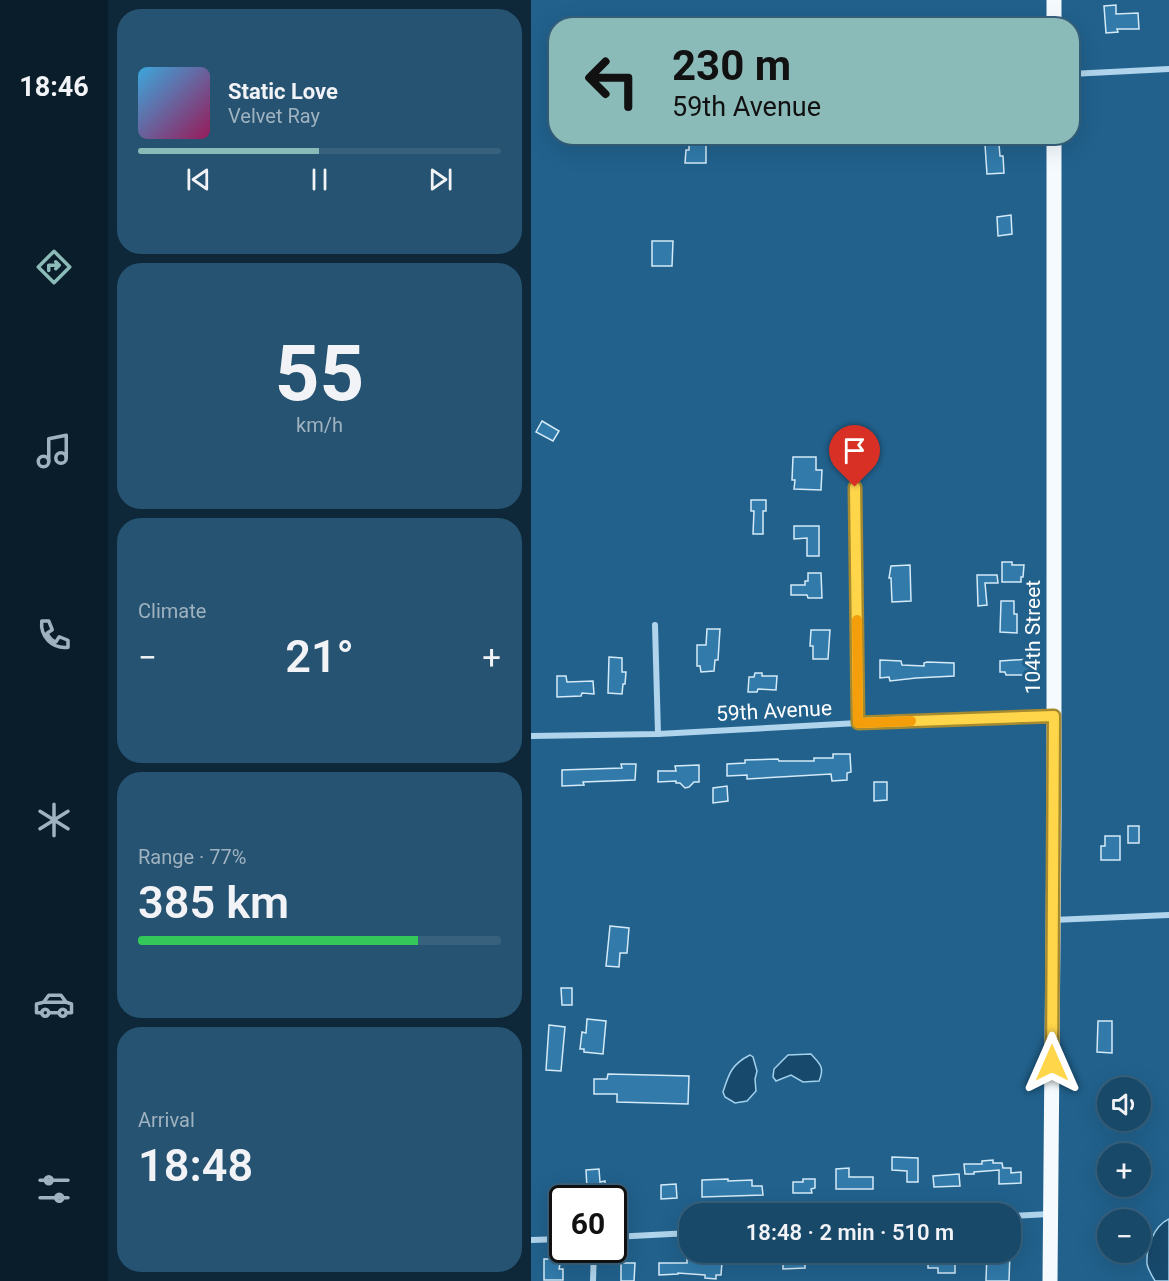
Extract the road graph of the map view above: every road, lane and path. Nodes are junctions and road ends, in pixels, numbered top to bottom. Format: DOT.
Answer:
graph roads {
  1 [pos="1054,0"];
  2 [pos="1054,18"];
  3 [pos="1169,69"];
  4 [pos="1079,74"];
  5 [pos="1054,144"];
  6 [pos="855,487"];
  7 [pos="655,625"];
  8 [pos="1054,716"];
  9 [pos="858,723"];
  10 [pos="658,734"];
  11 [pos="531,736"];
  12 [pos="1169,915"];
  13 [pos="1053,920"];
  14 [pos="1051,1214"];
  15 [pos="1021,1216"];
  16 [pos="679,1234"];
  17 [pos="627,1236"];
  18 [pos="549,1239"];
  19 [pos="531,1240"];
  20 [pos="594,1263"];
  21 [pos="593,1281"];
  22 [pos="1050,1281"];
  1 -- 2 [label="main road"];
  3 -- 4 [label="street"];
  5 -- 8 [label="main road, 104th Street"];
  6 -- 9 [label="street"];
  7 -- 10 [label="street"];
  8 -- 9 [label="street, 59th Avenue"];
  8 -- 13 [label="main road, 104th Street"];
  9 -- 10 [label="street, 59th Avenue"];
  10 -- 11 [label="street, 59th Avenue"];
  12 -- 13 [label="street"];
  13 -- 14 [label="main road, 104th Street"];
  14 -- 15 [label="street"];
  14 -- 22 [label="main road, 104th Street"];
  16 -- 17 [label="street"];
  18 -- 19 [label="street"];
  20 -- 21 [label="street"];
}
